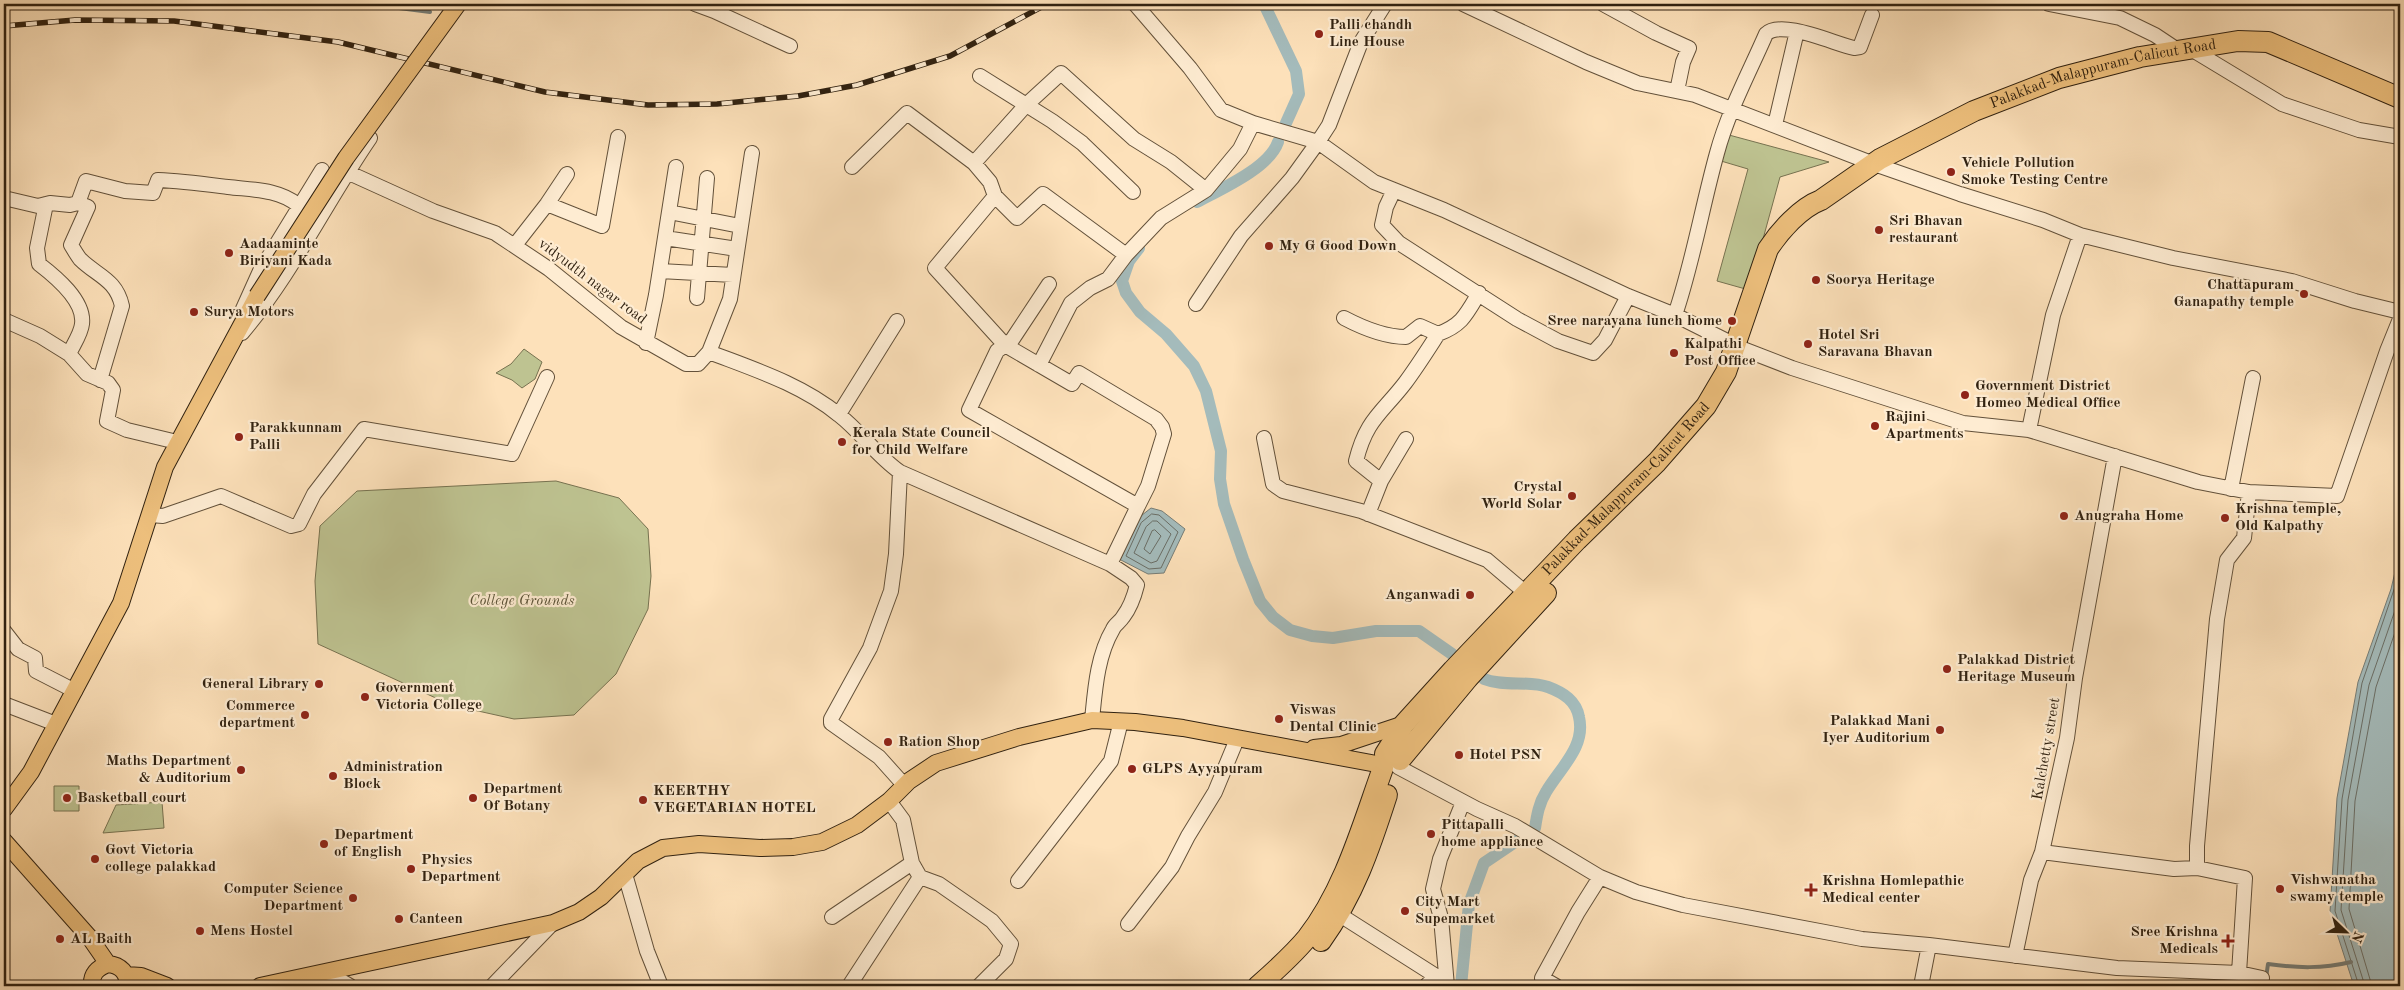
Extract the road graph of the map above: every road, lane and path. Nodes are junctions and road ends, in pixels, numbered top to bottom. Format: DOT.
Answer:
graph roads {
  1 [pos="458,4"];
  2 [pos="694,4"];
  3 [pos="1135,4"];
  4 [pos="1385,4"];
  5 [pos="1463,4"];
  6 [pos="2056,4"];
  7 [pos="1611,6"];
  8 [pos="717,7"];
  9 [pos="1872,14"];
  10 [pos="1797,31"];
  11 [pos="790,46"];
  12 [pos="2185,50"];
  13 [pos="980,76"];
  14 [pos="1677,91"];
  15 [pos="2400,98"];
  16 [pos="1026,105"];
  17 [pos="390,109"];
  18 [pos="1733,111"];
  19 [pos="1253,123"];
  20 [pos="1774,125"];
  21 [pos="618,137"];
  22 [pos="2400,137"];
  23 [pos="1318,142"];
  24 [pos="752,153"];
  25 [pos="974,163"];
  26 [pos="1874,164"];
  27 [pos="676,167"];
  28 [pos="852,167"];
  29 [pos="322,170"];
  30 [pos="346,172"];
  31 [pos="567,174"];
  32 [pos="707,178"];
  33 [pos="1206,190"];
  34 [pos="1394,190"];
  35 [pos="1133,192"];
  36 [pos="995,196"];
  37 [pos="4,198"];
  38 [pos="78,203"];
  39 [pos="46,204"];
  40 [pos="547,204"];
  41 [pos="298,205"];
  42 [pos="669,212"];
  43 [pos="704,219"];
  44 [pos="740,226"];
  45 [pos="2080,235"];
  46 [pos="665,238"];
  47 [pos="701,243"];
  48 [pos="515,245"];
  49 [pos="737,248"];
  50 [pos="1126,255"];
  51 [pos="660,272"];
  52 [pos="698,273"];
  53 [pos="733,275"];
  54 [pos="1049,284"];
  55 [pos="1479,294"];
  56 [pos="1628,296"];
  57 [pos="697,298"];
  58 [pos="1196,304"];
  59 [pos="2400,312"];
  60 [pos="1675,315"];
  61 [pos="1344,318"];
  62 [pos="2400,319"];
  63 [pos="4,320"];
  64 [pos="897,321"];
  65 [pos="1438,334"];
  66 [pos="646,343"];
  67 [pos="232,345"];
  68 [pos="1005,345"];
  69 [pos="1739,347"];
  70 [pos="709,352"];
  71 [pos="69,354"];
  72 [pos="1039,364"];
  73 [pos="547,377"];
  74 [pos="2253,378"];
  75 [pos="100,380"];
  76 [pos="839,414"];
  77 [pos="2029,430"];
  78 [pos="1264,438"];
  79 [pos="1406,438"];
  80 [pos="177,442"];
  81 [pos="2115,456"];
  82 [pos="900,472"];
  83 [pos="1381,481"];
  84 [pos="2231,488"];
  85 [pos="2249,492"];
  86 [pos="1138,506"];
  87 [pos="1368,514"];
  88 [pos="150,515"];
  89 [pos="1110,564"];
  90 [pos="1526,594"];
  91 [pos="4,631"];
  92 [pos="75,691"];
  93 [pos="4,704"];
  94 [pos="1092,720"];
  95 [pos="1121,721"];
  96 [pos="56,724"];
  97 [pos="1404,724"];
  98 [pos="1238,739"];
  99 [pos="1296,750"];
  100 [pos="1391,764"];
  101 [pos="905,786"];
  102 [pos="889,801"];
  103 [pos="1464,802"];
  104 [pos="4,809"];
  105 [pos="4,842"];
  106 [pos="4,852"];
  107 [pos="2042,852"];
  108 [pos="912,863"];
  109 [pos="2197,868"];
  110 [pos="625,874"];
  111 [pos="920,877"];
  112 [pos="1600,877"];
  113 [pos="1018,881"];
  114 [pos="1340,915"];
  115 [pos="832,917"];
  116 [pos="554,923"];
  117 [pos="1128,924"];
  118 [pos="1929,945"];
  119 [pos="2015,956"];
  120 [pos="103,966"];
  121 [pos="326,972"];
  122 [pos="2240,973"];
  123 [pos="1439,980"];
  124 [pos="126,981"];
  125 [pos="1540,982"];
  126 [pos="92,986"];
  127 [pos="167,986"];
  128 [pos="260,986"];
  129 [pos="350,986"];
  130 [pos="492,986"];
  131 [pos="661,986"];
  132 [pos="849,986"];
  133 [pos="978,986"];
  134 [pos="1258,986"];
  135 [pos="1276,986"];
  136 [pos="1556,986"];
  137 [pos="1921,986"];
  138 [pos="2261,986"];
  1 -- 67 [label="main road, bridge"];
  2 -- 8 [label="street"];
  3 -- 19 [label="street"];
  4 -- 23 [label="street"];
  5 -- 14 [label="street"];
  6 -- 12 [label="street"];
  7 -- 14 [label="street"];
  8 -- 11 [label="street"];
  9 -- 10 [label="street"];
  10 -- 18 [label="street"];
  10 -- 20 [label="street"];
  12 -- 15 [label="highway, Palakkad-Malappuram-Calicut Road"];
  12 -- 22 [label="street"];
  12 -- 26 [label="highway, Palakkad-Malappuram-Calicut Road"];
  13 -- 16 [label="street"];
  14 -- 18 [label="street"];
  16 -- 25 [label="street"];
  16 -- 33 [label="street"];
  16 -- 35 [label="street"];
  17 -- 30 [label="street"];
  18 -- 20 [label="street"];
  18 -- 60 [label="street"];
  19 -- 23 [label="street"];
  19 -- 33 [label="street"];
  20 -- 26 [label="street"];
  21 -- 40 [label="street"];
  23 -- 34 [label="street"];
  23 -- 58 [label="street"];
  24 -- 44 [label="street"];
  25 -- 28 [label="street"];
  25 -- 36 [label="street"];
  26 -- 45 [label="street"];
  26 -- 69 [label="highway, Palakkad-Malappuram-Calicut Road"];
  27 -- 42 [label="street"];
  29 -- 41 [label="street"];
  30 -- 48 [label="street, vidyudth nagar road"];
  30 -- 67 [label="street"];
  31 -- 40 [label="street"];
  32 -- 43 [label="street"];
  33 -- 50 [label="street"];
  34 -- 55 [label="street"];
  34 -- 56 [label="street"];
  36 -- 50 [label="street"];
  36 -- 68 [label="street"];
  37 -- 39 [label="street"];
  38 -- 39 [label="street"];
  38 -- 41 [label="street"];
  38 -- 75 [label="street"];
  39 -- 71 [label="street"];
  40 -- 48 [label="street"];
  41 -- 67 [label="street"];
  42 -- 43 [label="street"];
  42 -- 46 [label="street"];
  43 -- 44 [label="street"];
  43 -- 47 [label="street"];
  44 -- 49 [label="street"];
  45 -- 59 [label="street"];
  45 -- 77 [label="street"];
  46 -- 47 [label="street"];
  46 -- 51 [label="street"];
  47 -- 49 [label="street"];
  47 -- 52 [label="street"];
  48 -- 66 [label="street, vidyudth nagar road"];
  49 -- 53 [label="street"];
  50 -- 72 [label="street"];
  51 -- 52 [label="street"];
  51 -- 66 [label="street"];
  52 -- 53 [label="street"];
  52 -- 57 [label="street"];
  53 -- 70 [label="street"];
  54 -- 68 [label="street"];
  55 -- 56 [label="street"];
  55 -- 65 [label="street"];
  56 -- 60 [label="street"];
  60 -- 69 [label="street"];
  61 -- 65 [label="street"];
  62 -- 85 [label="street"];
  63 -- 71 [label="street"];
  64 -- 76 [label="street"];
  65 -- 83 [label="street"];
  66 -- 70 [label="street, vidyudth nagar road"];
  67 -- 80 [label="main road"];
  68 -- 72 [label="street"];
  68 -- 86 [label="street"];
  69 -- 77 [label="street"];
  69 -- 90 [label="highway, Palakkad-Malappuram-Calicut Road"];
  69 -- 100 [label="highway, Palakkad-Malappuram-Calicut Road"];
  70 -- 76 [label="street"];
  71 -- 75 [label="street"];
  72 -- 86 [label="street"];
  73 -- 88 [label="street"];
  74 -- 84 [label="street"];
  75 -- 80 [label="street"];
  76 -- 82 [label="street"];
  77 -- 81 [label="street"];
  78 -- 87 [label="street"];
  79 -- 83 [label="street"];
  80 -- 88 [label="main road"];
  81 -- 84 [label="street"];
  81 -- 107 [label="street, Kalchetty street"];
  82 -- 89 [label="street"];
  82 -- 101 [label="street"];
  83 -- 87 [label="street"];
  84 -- 85 [label="street"];
  85 -- 109 [label="street"];
  86 -- 89 [label="street"];
  87 -- 90 [label="street"];
  88 -- 92 [label="main road"];
  89 -- 94 [label="street"];
  90 -- 97 [label="highway, Palakkad-Malappuram-Calicut Road"];
  91 -- 92 [label="street"];
  92 -- 96 [label="main road"];
  93 -- 96 [label="street"];
  94 -- 95 [label="main road"];
  94 -- 101 [label="main road"];
  95 -- 98 [label="main road"];
  95 -- 113 [label="street"];
  96 -- 104 [label="main road"];
  97 -- 99 [label="main road"];
  97 -- 100 [label="highway, Palakkad-Malappuram-Calicut Road"];
  98 -- 99 [label="main road"];
  98 -- 117 [label="street"];
  99 -- 100 [label="main road"];
  100 -- 103 [label="street"];
  100 -- 114 [label="highway, Palakkad-Malappuram-Calicut Road"];
  100 -- 134 [label="highway, Palakkad-Malappuram-Calicut Road"];
  101 -- 102 [label="main road"];
  102 -- 108 [label="street"];
  102 -- 110 [label="main road"];
  103 -- 112 [label="street"];
  103 -- 123 [label="street"];
  105 -- 120 [label="main road"];
  106 -- 120 [label="main road"];
  107 -- 109 [label="street"];
  107 -- 119 [label="street, Kalchetty street"];
  108 -- 111 [label="street"];
  108 -- 115 [label="street"];
  109 -- 122 [label="street"];
  110 -- 116 [label="main road"];
  110 -- 131 [label="street"];
  111 -- 132 [label="street"];
  111 -- 133 [label="street"];
  112 -- 118 [label="street"];
  112 -- 125 [label="street"];
  114 -- 123 [label="street"];
  114 -- 135 [label="highway, Palakkad-Malappuram-Calicut Road"];
  116 -- 121 [label="main road"];
  116 -- 130 [label="street"];
  118 -- 119 [label="street"];
  118 -- 137 [label="street"];
  119 -- 122 [label="street"];
  120 -- 124 [label="main road"];
  120 -- 126 [label="main road"];
  121 -- 128 [label="main road"];
  121 -- 129 [label="street"];
  122 -- 138 [label="street"];
  124 -- 127 [label="main road"];
  125 -- 136 [label="street"];
}
